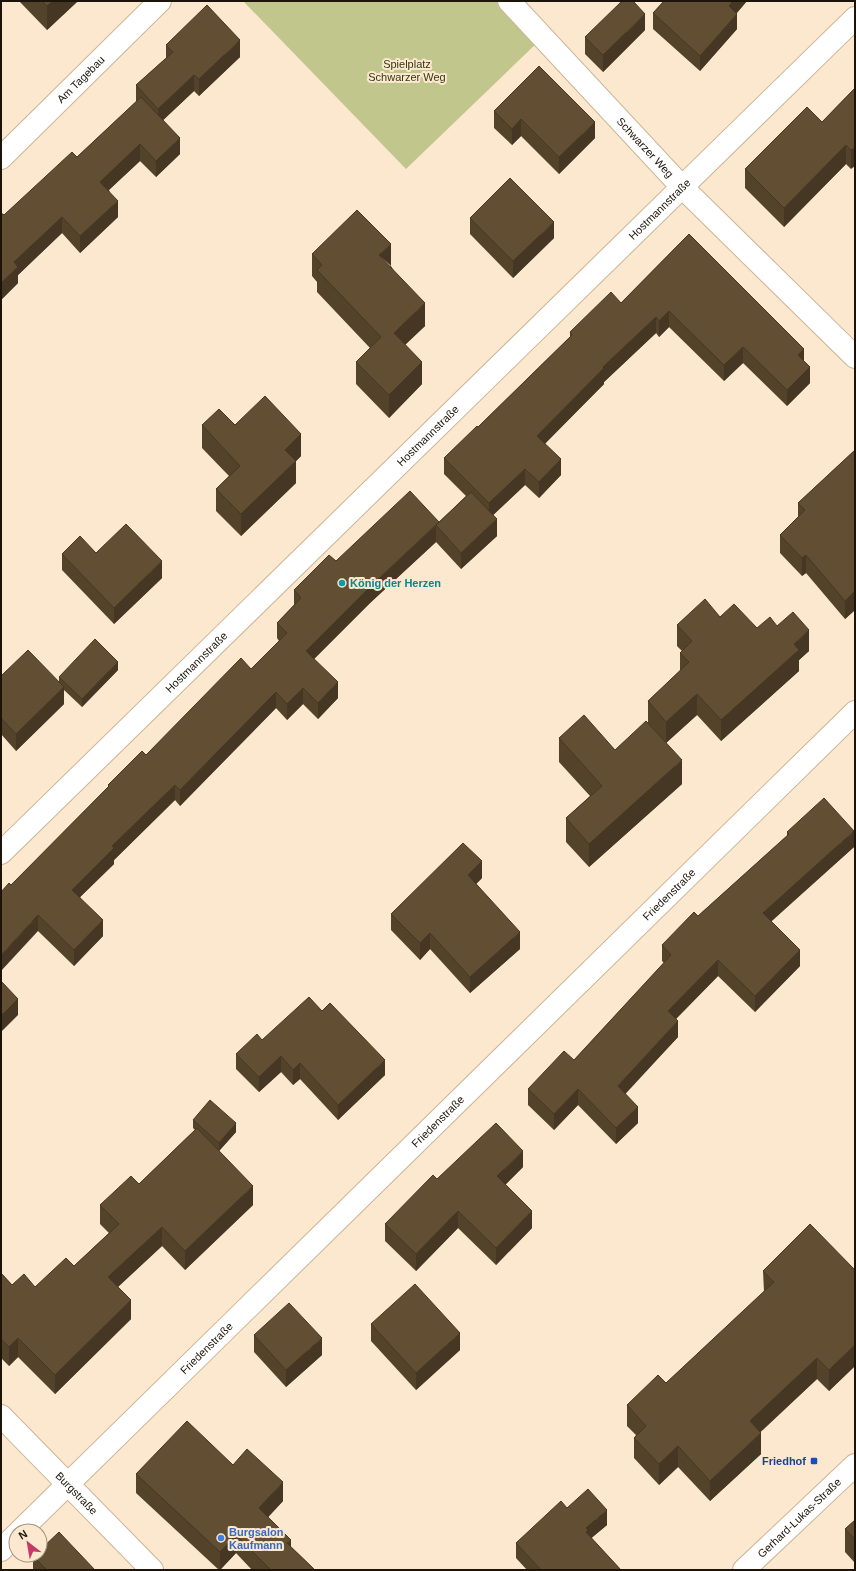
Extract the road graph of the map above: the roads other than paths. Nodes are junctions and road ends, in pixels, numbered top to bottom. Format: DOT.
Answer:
graph roads {
  1 [pos="160,1"];
  2 [pos="509,1"];
  3 [pos="855,18"];
  4 [pos="1,158"];
  5 [pos="682,187"];
  6 [pos="855,357"];
  7 [pos="855,712"];
  8 [pos="1,853"];
  9 [pos="1,1416"];
  10 [pos="855,1465"];
  11 [pos="67,1484"];
  12 [pos="28,1523"];
  13 [pos="152,1570"];
  14 [pos="744,1570"];
  1 -- 4 [label="street, Am Tagebau"];
  2 -- 5 [label="street, Schwarzer Weg"];
  3 -- 5 [label="street, Hostmannstraße"];
  5 -- 6 [label="street, Schwarzer Weg"];
  5 -- 8 [label="street, Hostmannstraße"];
  7 -- 11 [label="street, Friedenstraße"];
  9 -- 11 [label="street, Burgstraße"];
  10 -- 14 [label="street, Gerhard-Lukas-Straße"];
  11 -- 12 [label="street, Friedenstraße"];
  11 -- 13 [label="street, Burgstraße"];
}
